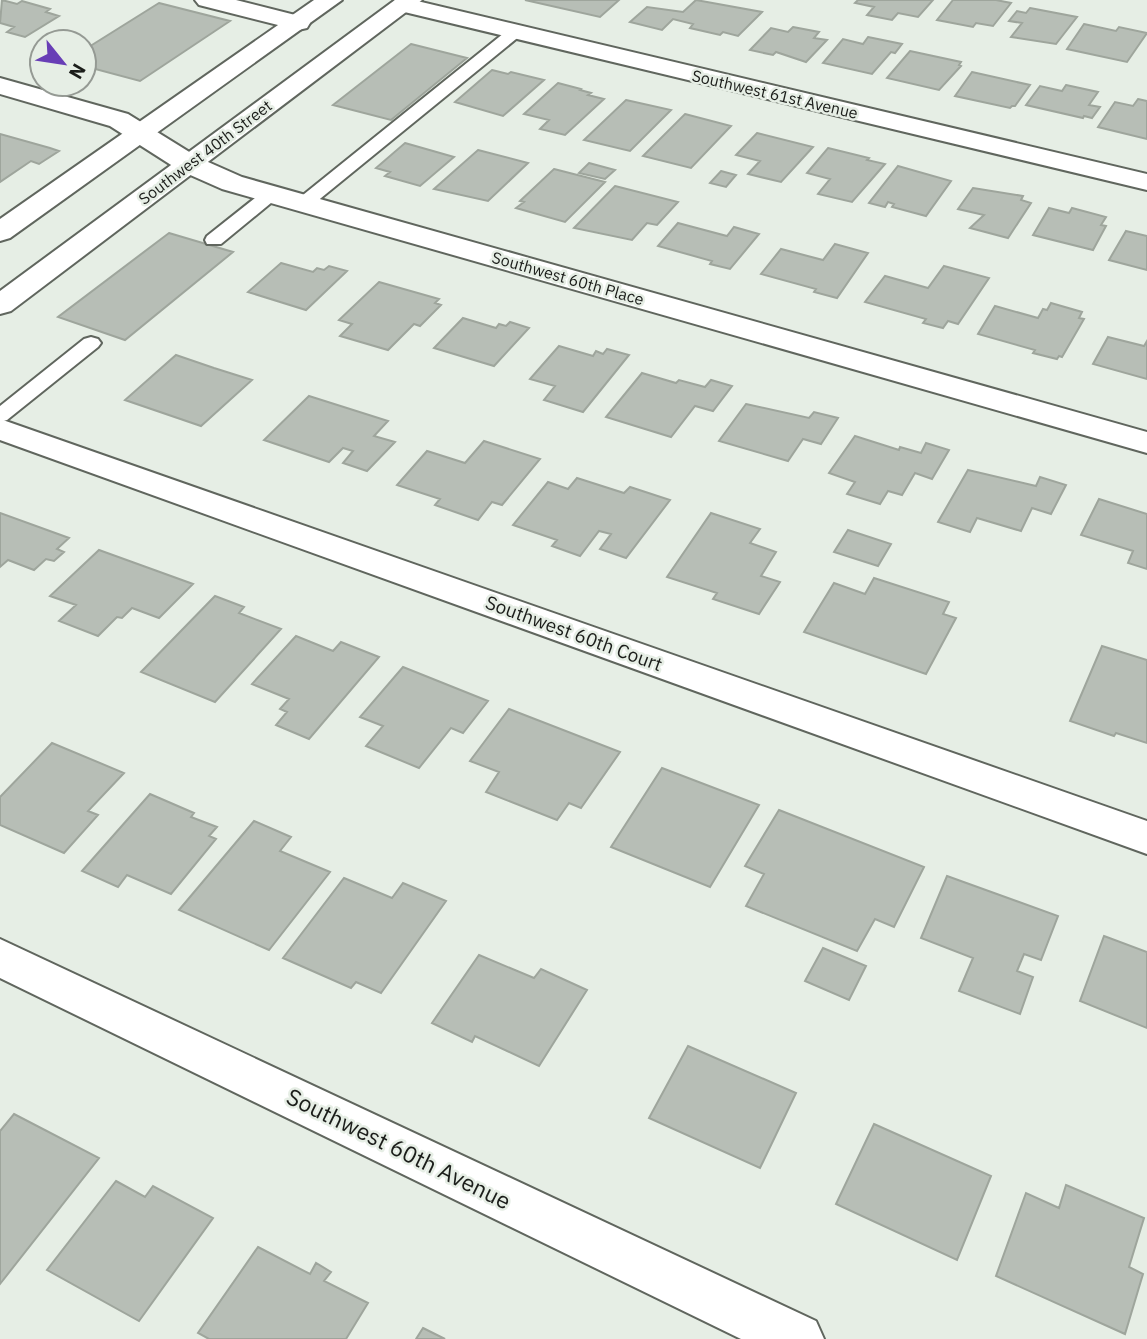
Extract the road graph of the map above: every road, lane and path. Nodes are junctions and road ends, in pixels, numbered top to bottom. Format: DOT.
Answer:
graph roads {
  1 [pos="207,0"];
  2 [pos="330,0"];
  3 [pos="407,2"];
  4 [pos="298,23"];
  5 [pos="515,32"];
  6 [pos="2,88"];
  7 [pos="142,132"];
  8 [pos="190,164"];
  9 [pos="1147,182"];
  10 [pos="271,194"];
  11 [pos="304,204"];
  12 [pos="0,232"];
  13 [pos="214,240"];
  14 [pos="0,305"];
  15 [pos="90,343"];
  16 [pos="0,416"];
  17 [pos="0,429"];
  18 [pos="1147,443"];
  19 [pos="1147,838"];
  20 [pos="0,957"];
  21 [pos="797,1339"];
  1 -- 4 [label="street"];
  2 -- 4 [label="street"];
  3 -- 5 [label="street, Southwest 61st Avenue"];
  3 -- 8 [label="street, Southwest 40th Street"];
  4 -- 7 [label="street"];
  5 -- 9 [label="street, Southwest 61st Avenue"];
  5 -- 11 [label="lane"];
  6 -- 7 [label="street, Southwest 60th Place"];
  7 -- 8 [label="street, Southwest 60th Place"];
  7 -- 12 [label="street"];
  8 -- 10 [label="street, Southwest 60th Place"];
  8 -- 14 [label="street, Southwest 40th Street"];
  10 -- 11 [label="street, Southwest 60th Place"];
  10 -- 13 [label="lane"];
  11 -- 18 [label="street, Southwest 60th Place"];
  15 -- 16 [label="lane"];
  17 -- 19 [label="street, Southwest 60th Court"];
  20 -- 21 [label="street, Southwest 60th Avenue"];
}
